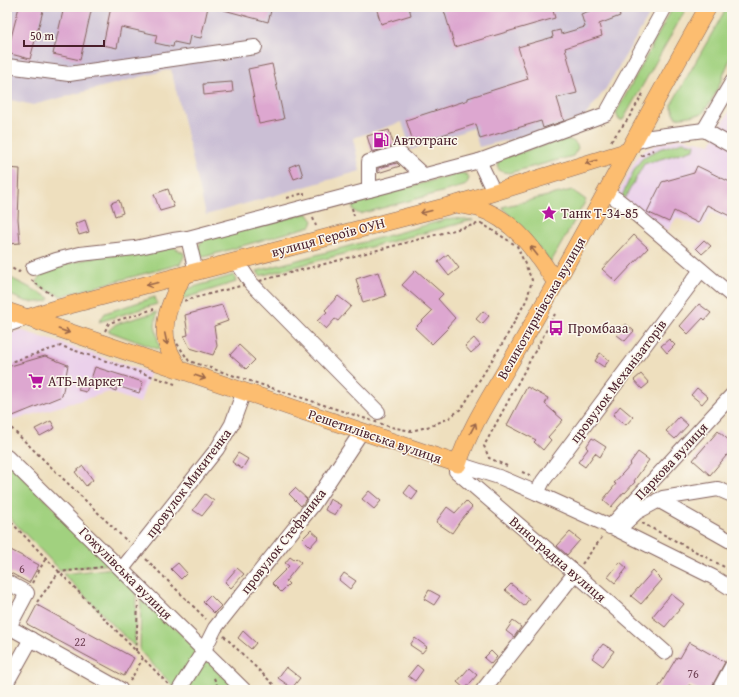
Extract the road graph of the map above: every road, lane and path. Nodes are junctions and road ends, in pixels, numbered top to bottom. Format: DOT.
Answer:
graph roads {
  1 [pos="665,7"];
  2 [pos="708,7"];
  3 [pos="255,47"];
  4 [pos="7,66"];
  5 [pos="732,82"];
  6 [pos="704,130"];
  7 [pos="732,146"];
  8 [pos="658,147"];
  9 [pos="634,152"];
  10 [pos="479,161"];
  11 [pos="424,176"];
  12 [pos="369,190"];
  13 [pos="494,192"];
  14 [pos="607,193"];
  15 [pos="456,204"];
  16 [pos="309,206"];
  17 [pos="310,228"];
  18 [pos="188,238"];
  19 [pos="236,262"];
  20 [pos="33,268"];
  21 [pos="701,270"];
  22 [pos="19,272"];
  23 [pos="189,274"];
  24 [pos="251,283"];
  25 [pos="556,283"];
  26 [pos="732,296"];
  27 [pos="56,298"];
  28 [pos="154,309"];
  29 [pos="7,311"];
  30 [pos="556,314"];
  31 [pos="27,318"];
  32 [pos="7,324"];
  33 [pos="104,332"];
  34 [pos="179,370"];
  35 [pos="244,391"];
  36 [pos="732,395"];
  37 [pos="378,412"];
  38 [pos="362,431"];
  39 [pos="7,456"];
  40 [pos="458,464"];
  41 [pos="509,467"];
  42 [pos="516,469"];
  43 [pos="540,487"];
  44 [pos="732,495"];
  45 [pos="658,500"];
  46 [pos="632,517"];
  47 [pos="7,518"];
  48 [pos="614,528"];
  49 [pos="732,542"];
  50 [pos="46,558"];
  51 [pos="120,567"];
  52 [pos="732,571"];
  53 [pos="60,572"];
  54 [pos="575,573"];
  55 [pos="7,582"];
  56 [pos="138,585"];
  57 [pos="732,589"];
  58 [pos="27,593"];
  59 [pos="35,604"];
  60 [pos="31,639"];
  61 [pos="204,650"];
  62 [pos="136,651"];
  63 [pos="665,652"];
  64 [pos="142,658"];
  65 [pos="732,666"];
  66 [pos="7,682"];
  67 [pos="120,689"];
  68 [pos="174,690"];
  69 [pos="179,690"];
  70 [pos="244,690"];
  71 [pos="483,690"];
  72 [pos="719,690"];
  1 -- 10 [label="street"];
  2 -- 9 [label="main road, Великотирнівська вулиця"];
  3 -- 4 [label="street"];
  5 -- 6 [label="street"];
  6 -- 7 [label="street"];
  6 -- 9 [label="street"];
  8 -- 9 [label="path"];
  9 -- 13 [label="main road, вулиця Героїв ОУН, one-way"];
  9 -- 14 [label="main road, Великотирнівська вулиця"];
  10 -- 11 [label="street"];
  10 -- 13 [label="street"];
  11 -- 12 [label="street"];
  11 -- 12 [label="street"];
  12 -- 16 [label="street"];
  13 -- 15 [label="main road, вулиця Героїв ОУН"];
  14 -- 21 [label="street"];
  14 -- 25 [label="main road, Великотирнівська вулиця"];
  15 -- 19 [label="main road, вулиця Героїв ОУН, one-way"];
  25 -- 15 [label="main road, one-way"];
  16 -- 17 [label="path"];
  16 -- 18 [label="street"];
  18 -- 20 [label="street"];
  18 -- 23 [label="street"];
  19 -- 23 [label="main road, вулиця Героїв ОУН"];
  19 -- 24 [label="street"];
  21 -- 26 [label="street"];
  21 -- 43 [label="street, провулок Механізаторів"];
  22 -- 27 [label="path"];
  23 -- 31 [label="main road, вулиця Героїв ОУН, one-way"];
  23 -- 34 [label="main road, one-way"];
  24 -- 24 [label="path"];
  24 -- 37 [label="street"];
  40 -- 25 [label="main road, Великотирнівська вулиця, one-way"];
  28 -- 33 [label="path"];
  29 -- 31 [label="main road, Решетилівська вулиця"];
  30 -- 41 [label="path"];
  31 -- 32 [label="street"];
  31 -- 34 [label="main road, Решетилівська вулиця, one-way"];
  34 -- 35 [label="main road, Решетилівська вулиця, one-way"];
  35 -- 38 [label="main road, Решетилівська вулиця"];
  35 -- 51 [label="street, провулок Микитенка"];
  36 -- 48 [label="street, Паркова вулиця"];
  38 -- 40 [label="main road, Решетилівська вулиця"];
  38 -- 61 [label="street, провулок Стефаника"];
  39 -- 51 [label="street, Гожулівська вулиця"];
  40 -- 43 [label="street, Решетилівська вулиця"];
  40 -- 54 [label="street, Виноградна вулиця"];
  42 -- 43 [label="path"];
  43 -- 48 [label="street, Решетилівська вулиця"];
  44 -- 45 [label="street"];
  45 -- 46 [label="street"];
  45 -- 49 [label="street"];
  46 -- 48 [label="street"];
  46 -- 52 [label="path"];
  47 -- 50 [label="path"];
  48 -- 54 [label="path"];
  48 -- 57 [label="street, Решетилівська вулиця"];
  50 -- 53 [label="path"];
  50 -- 58 [label="path"];
  51 -- 53 [label="path"];
  51 -- 56 [label="street, Гожулівська вулиця"];
  53 -- 59 [label="path"];
  53 -- 62 [label="path"];
  54 -- 63 [label="street, Виноградна вулиця"];
  54 -- 71 [label="street"];
  55 -- 58 [label="street"];
  56 -- 61 [label="street, Гожулівська вулиця"];
  56 -- 62 [label="path"];
  58 -- 60 [label="street"];
  60 -- 66 [label="street"];
  60 -- 67 [label="street"];
  61 -- 69 [label="street, провулок Стефаника"];
  61 -- 70 [label="street, Гожулівська вулиця"];
  62 -- 64 [label="path"];
  64 -- 67 [label="path"];
  64 -- 68 [label="path"];
  65 -- 72 [label="street"];
}
